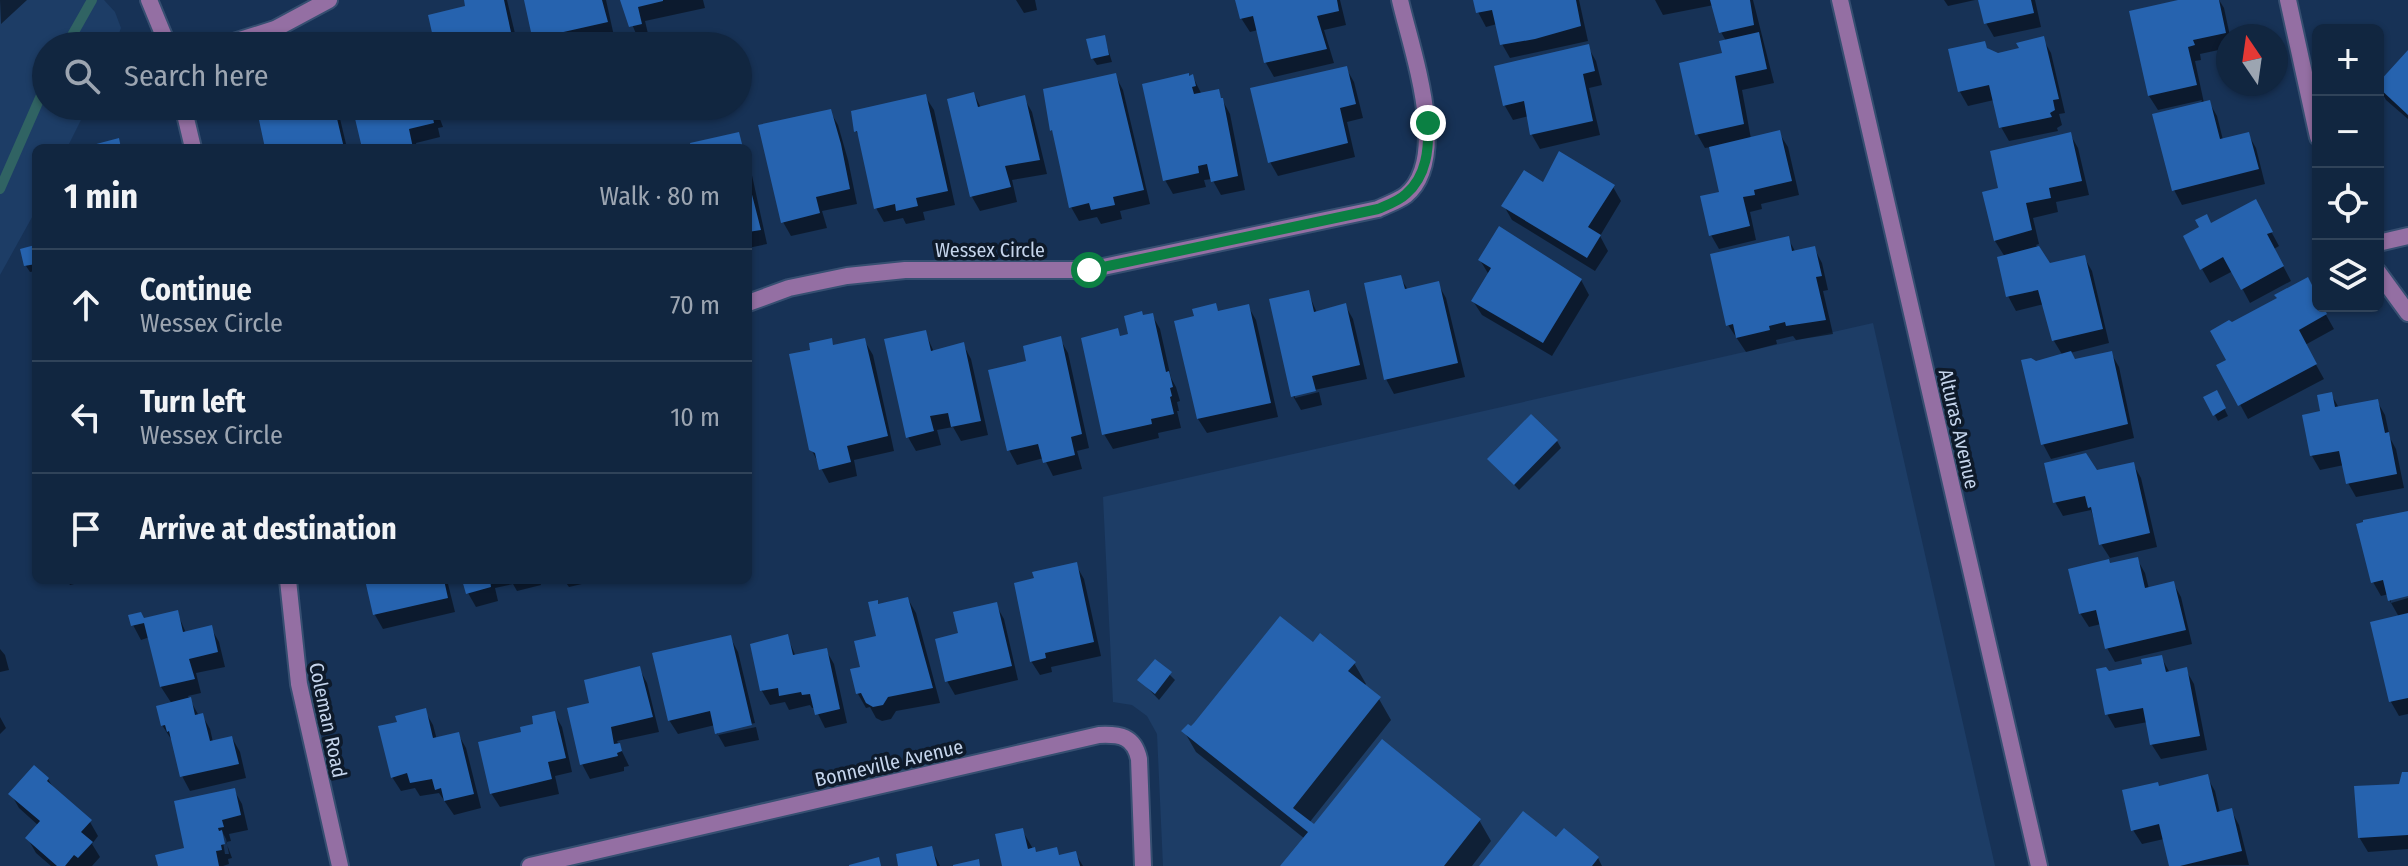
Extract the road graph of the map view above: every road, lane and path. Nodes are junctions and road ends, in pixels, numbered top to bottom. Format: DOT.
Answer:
graph roads {
  1 [pos="149,0"];
  2 [pos="329,0"];
  3 [pos="1400,0"];
  4 [pos="1840,0"];
  5 [pos="2288,0"];
  6 [pos="162,32"];
  7 [pos="265,32"];
  8 [pos="2312,110"];
  9 [pos="186,120"];
  10 [pos="192,144"];
  11 [pos="2408,236"];
  12 [pos="2384,242"];
  13 [pos="2384,280"];
  14 [pos="752,302"];
  15 [pos="2408,313"];
  16 [pos="288,584"];
  17 [pos="340,866"];
  18 [pos="530,866"];
  19 [pos="1143,866"];
  20 [pos="2039,866"];
  1 -- 6 [label="street"];
  2 -- 7 [label="street"];
  3 -- 14 [label="street, Wessex Circle"];
  4 -- 20 [label="street, Alturas Avenue"];
  5 -- 8 [label="street"];
  9 -- 10 [label="street"];
  11 -- 12 [label="street"];
  13 -- 15 [label="street"];
  16 -- 17 [label="street, Coleman Road"];
  18 -- 19 [label="street, Bonneville Avenue"];
}
